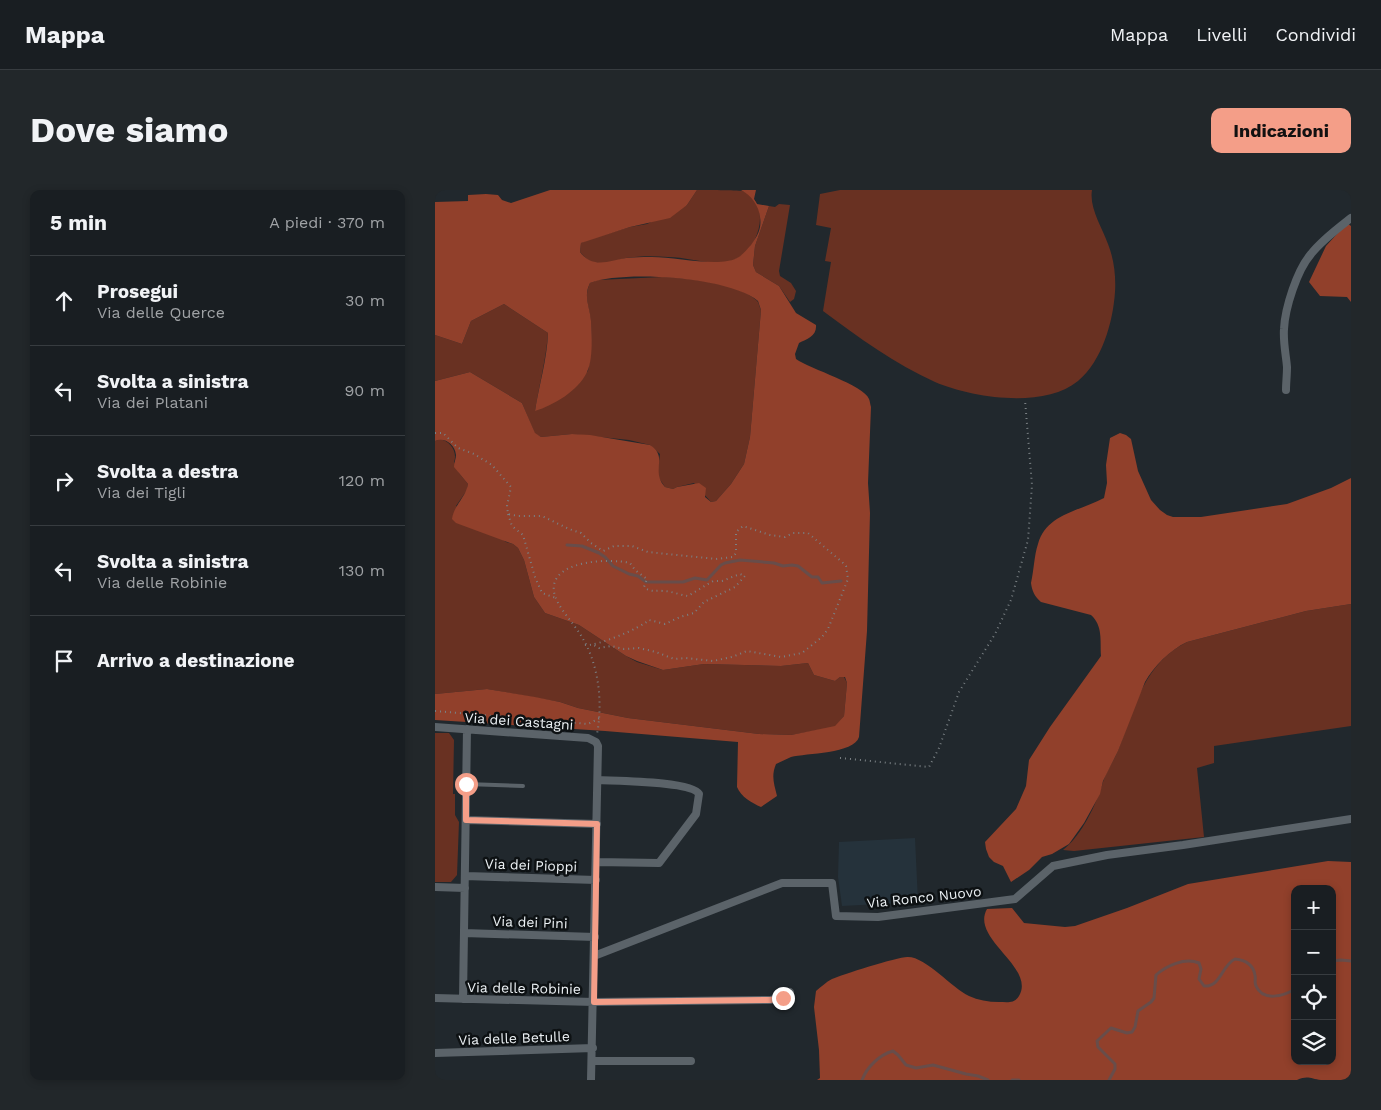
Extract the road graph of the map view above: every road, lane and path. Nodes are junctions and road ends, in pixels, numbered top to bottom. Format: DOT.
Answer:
graph roads {
  1 [pos="1351,218"];
  2 [pos="1286,390"];
  3 [pos="1025,400"];
  4 [pos="435,433"];
  5 [pos="508,514"];
  6 [pos="556,598"];
  7 [pos="585,645"];
  8 [pos="594,645"];
  9 [pos="435,712"];
  10 [pos="600,718"];
  11 [pos="435,727"];
  12 [pos="467,729"];
  13 [pos="597,744"];
  14 [pos="839,758"];
  15 [pos="598,780"];
  16 [pos="466,784"];
  17 [pos="523,786"];
  18 [pos="1351,819"];
  19 [pos="466,820"];
  20 [pos="597,824"];
  21 [pos="596,862"];
  22 [pos="465,876"];
  23 [pos="596,880"];
  24 [pos="435,888"];
  25 [pos="465,888"];
  26 [pos="464,933"];
  27 [pos="595,937"];
  28 [pos="594,956"];
  29 [pos="790,992"];
  30 [pos="435,998"];
  31 [pos="463,999"];
  32 [pos="594,1002"];
  33 [pos="593,1048"];
  34 [pos="435,1053"];
  35 [pos="592,1061"];
  36 [pos="691,1061"];
  37 [pos="591,1080"];
  1 -- 2 [label="street"];
  3 -- 14 [label="path"];
  4 -- 5 [label="path"];
  5 -- 6 [label="path"];
  5 -- 8 [label="path"];
  6 -- 7 [label="path"];
  6 -- 8 [label="path"];
  7 -- 8 [label="path"];
  7 -- 10 [label="path"];
  9 -- 10 [label="path"];
  10 -- 13 [label="path"];
  11 -- 12 [label="street, Via dei Castagni"];
  12 -- 13 [label="street, Via dei Castagni"];
  12 -- 16 [label="street"];
  13 -- 15 [label="street"];
  15 -- 20 [label="street"];
  15 -- 21 [label="street"];
  16 -- 17 [label="lane"];
  16 -- 19 [label="street"];
  18 -- 28 [label="street, Via Ronco Nuovo"];
  19 -- 20 [label="street"];
  19 -- 22 [label="street"];
  20 -- 21 [label="street"];
  21 -- 23 [label="street"];
  22 -- 23 [label="street, Via dei Pioppi"];
  22 -- 25 [label="street"];
  23 -- 27 [label="street"];
  24 -- 25 [label="street"];
  25 -- 26 [label="street"];
  26 -- 27 [label="street, Via dei Pini"];
  26 -- 31 [label="street"];
  27 -- 28 [label="street"];
  28 -- 32 [label="street"];
  29 -- 32 [label="street, Via delle Robinie"];
  30 -- 31 [label="street, Via delle Robinie"];
  31 -- 32 [label="street, Via delle Robinie"];
  32 -- 33 [label="street"];
  33 -- 34 [label="street, Via delle Betulle"];
  33 -- 35 [label="street"];
  35 -- 36 [label="street"];
  35 -- 37 [label="street"];
}
